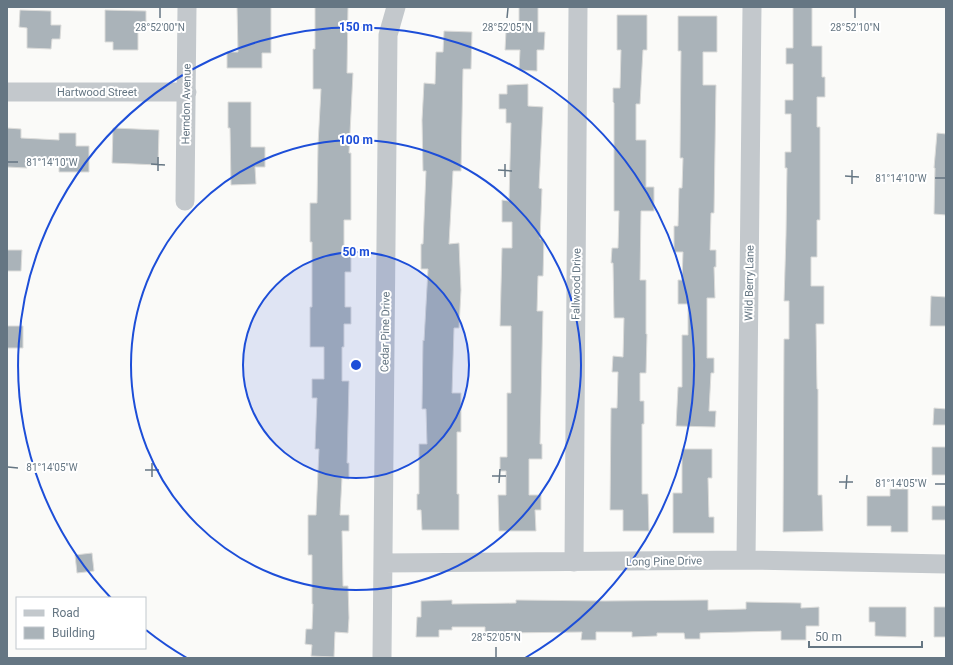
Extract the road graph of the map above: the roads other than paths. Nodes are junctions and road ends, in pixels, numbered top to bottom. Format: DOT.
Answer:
graph roads {
  1 [pos="187,7"];
  2 [pos="396,7"];
  3 [pos="578,7"];
  4 [pos="752,7"];
  5 [pos="7,92"];
  6 [pos="187,92"];
  7 [pos="185,201"];
  8 [pos="746,560"];
  9 [pos="574,562"];
  10 [pos="383,563"];
  11 [pos="946,564"];
  12 [pos="382,658"];
  1 -- 6 [label="street, Herndon Avenue"];
  2 -- 10 [label="street, Cedar Pine Drive"];
  3 -- 9 [label="street, Fallwood Drive"];
  4 -- 8 [label="street, Wild Berry Lane"];
  5 -- 6 [label="street, Hartwood Street"];
  6 -- 7 [label="street, Herndon Avenue"];
  8 -- 9 [label="street, Long Pine Drive"];
  8 -- 11 [label="street, Long Pine Drive"];
  9 -- 10 [label="street, Long Pine Drive"];
  10 -- 12 [label="street, Cedar Pine Drive"];
}
